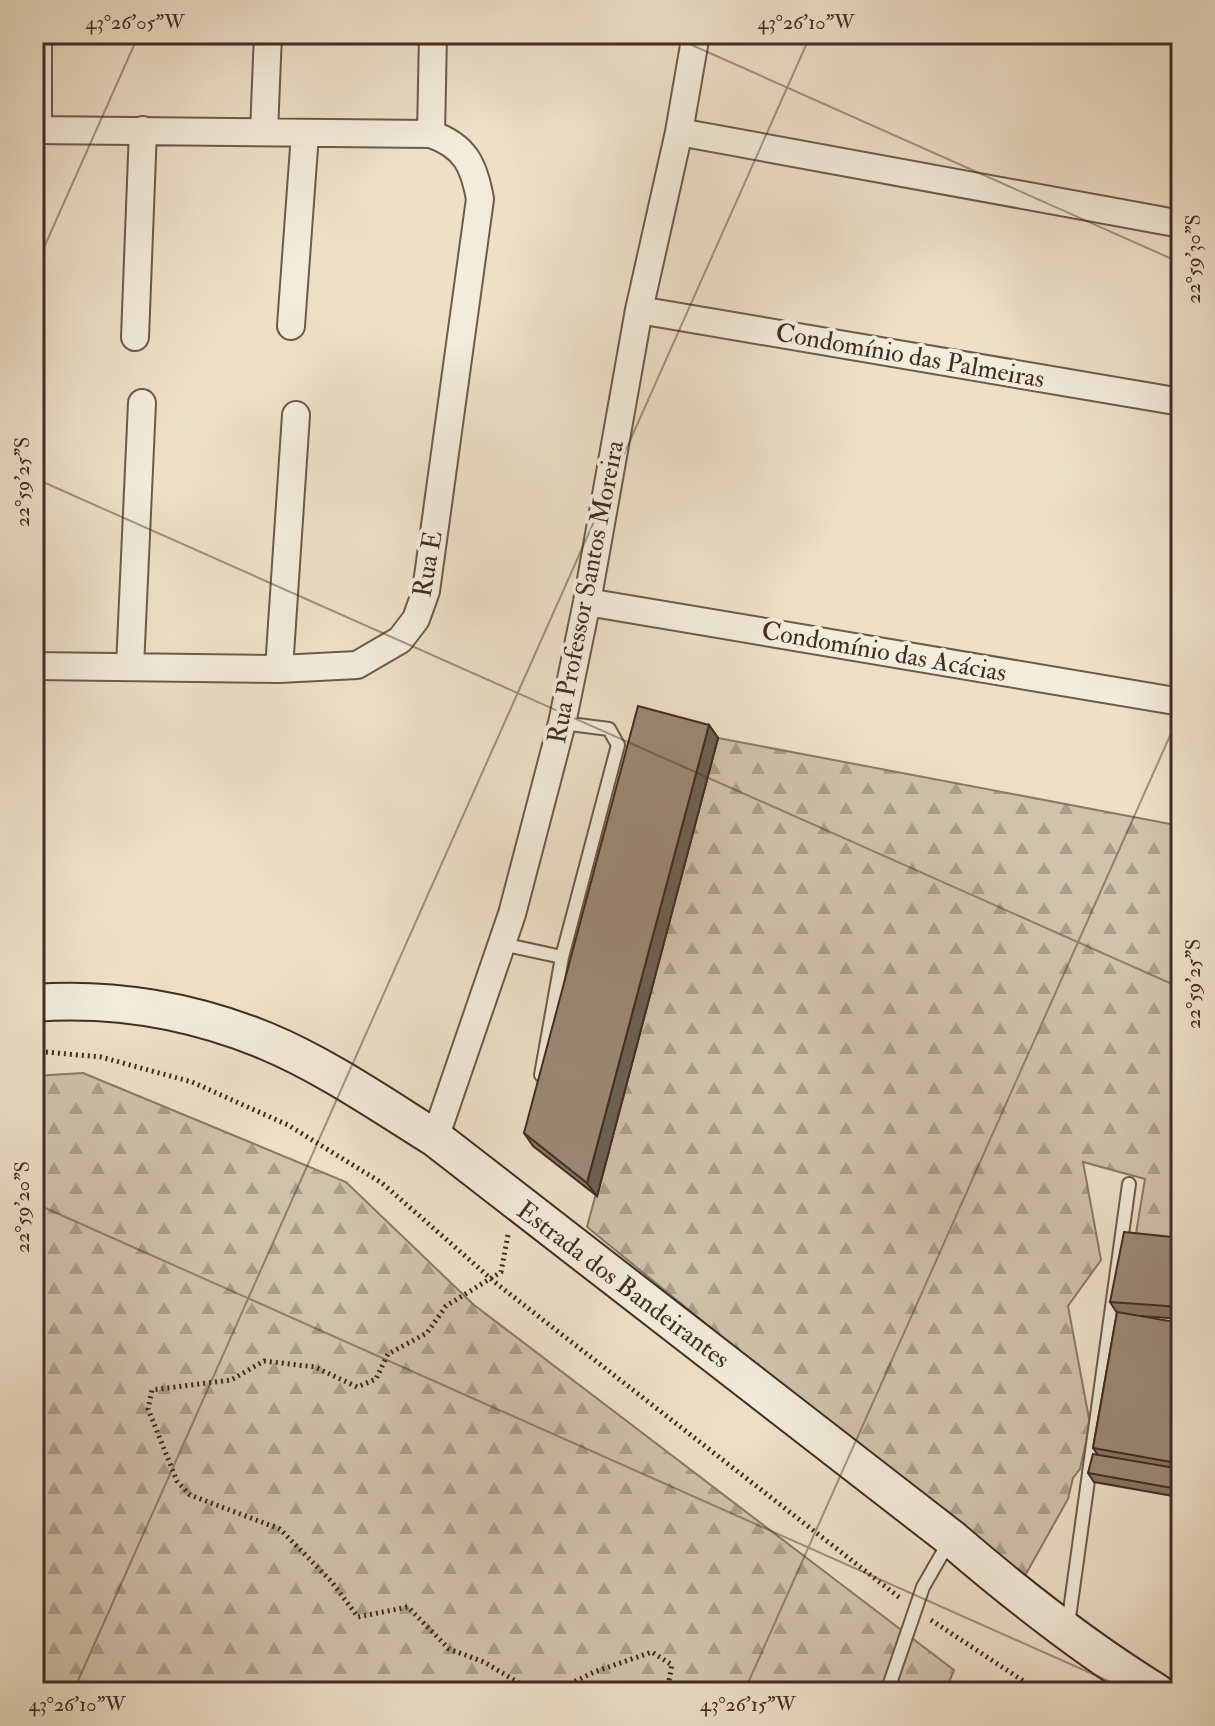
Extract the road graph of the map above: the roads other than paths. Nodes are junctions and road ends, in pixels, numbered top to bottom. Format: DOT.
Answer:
graph roads {
  1 [pos="38,34"];
  2 [pos="268,34"];
  3 [pos="433,34"];
  4 [pos="696,34"];
  5 [pos="36,130"];
  6 [pos="143,130"];
  7 [pos="264,132"];
  8 [pos="679,132"];
  9 [pos="305,134"];
  10 [pos="431,134"];
  11 [pos="1181,224"];
  12 [pos="639,310"];
  13 [pos="291,326"];
  14 [pos="135,337"];
  15 [pos="1181,402"];
  16 [pos="142,403"];
  17 [pos="296,415"];
  18 [pos="587,602"];
  19 [pos="34,666"];
  20 [pos="130,667"];
  21 [pos="279,669"];
  22 [pos="1181,702"];
  23 [pos="562,723"];
  24 [pos="502,944"];
  25 [pos="562,957"];
  26 [pos="34,1003"];
  27 [pos="539,1086"];
  28 [pos="435,1138"];
  29 [pos="1129,1184"];
  30 [pos="951,1538"];
  31 [pos="1067,1631"];
  32 [pos="887,1692"];
  33 [pos="1156,1692"];
  1 -- 5 [label="street"];
  2 -- 7 [label="street"];
  3 -- 10 [label="street"];
  4 -- 8 [label="street, Rua Professor Santos Moreira"];
  5 -- 6 [label="street"];
  6 -- 7 [label="street"];
  6 -- 14 [label="street"];
  7 -- 9 [label="street"];
  8 -- 11 [label="street"];
  8 -- 12 [label="street, Rua Professor Santos Moreira"];
  9 -- 10 [label="street"];
  9 -- 13 [label="street"];
  10 -- 21 [label="street, Rua E"];
  12 -- 15 [label="street, Condomínio das Palmeiras"];
  12 -- 18 [label="street, Rua Professor Santos Moreira"];
  16 -- 20 [label="street"];
  17 -- 21 [label="street"];
  18 -- 22 [label="street, Condomínio das Acácias"];
  18 -- 23 [label="street, Rua Professor Santos Moreira"];
  19 -- 20 [label="street, Rua E"];
  20 -- 21 [label="street, Rua E"];
  23 -- 24 [label="street, Rua Professor Santos Moreira"];
  23 -- 25 [label="lane"];
  24 -- 25 [label="lane"];
  24 -- 28 [label="street, Rua Professor Santos Moreira"];
  25 -- 27 [label="lane"];
  26 -- 28 [label="main road, Estrada dos Bandeirantes"];
  28 -- 30 [label="main road, Estrada dos Bandeirantes"];
  29 -- 31 [label="lane"];
  30 -- 31 [label="main road, Estrada dos Bandeirantes"];
  30 -- 32 [label="lane"];
  31 -- 33 [label="main road, Estrada dos Bandeirantes"];
}
